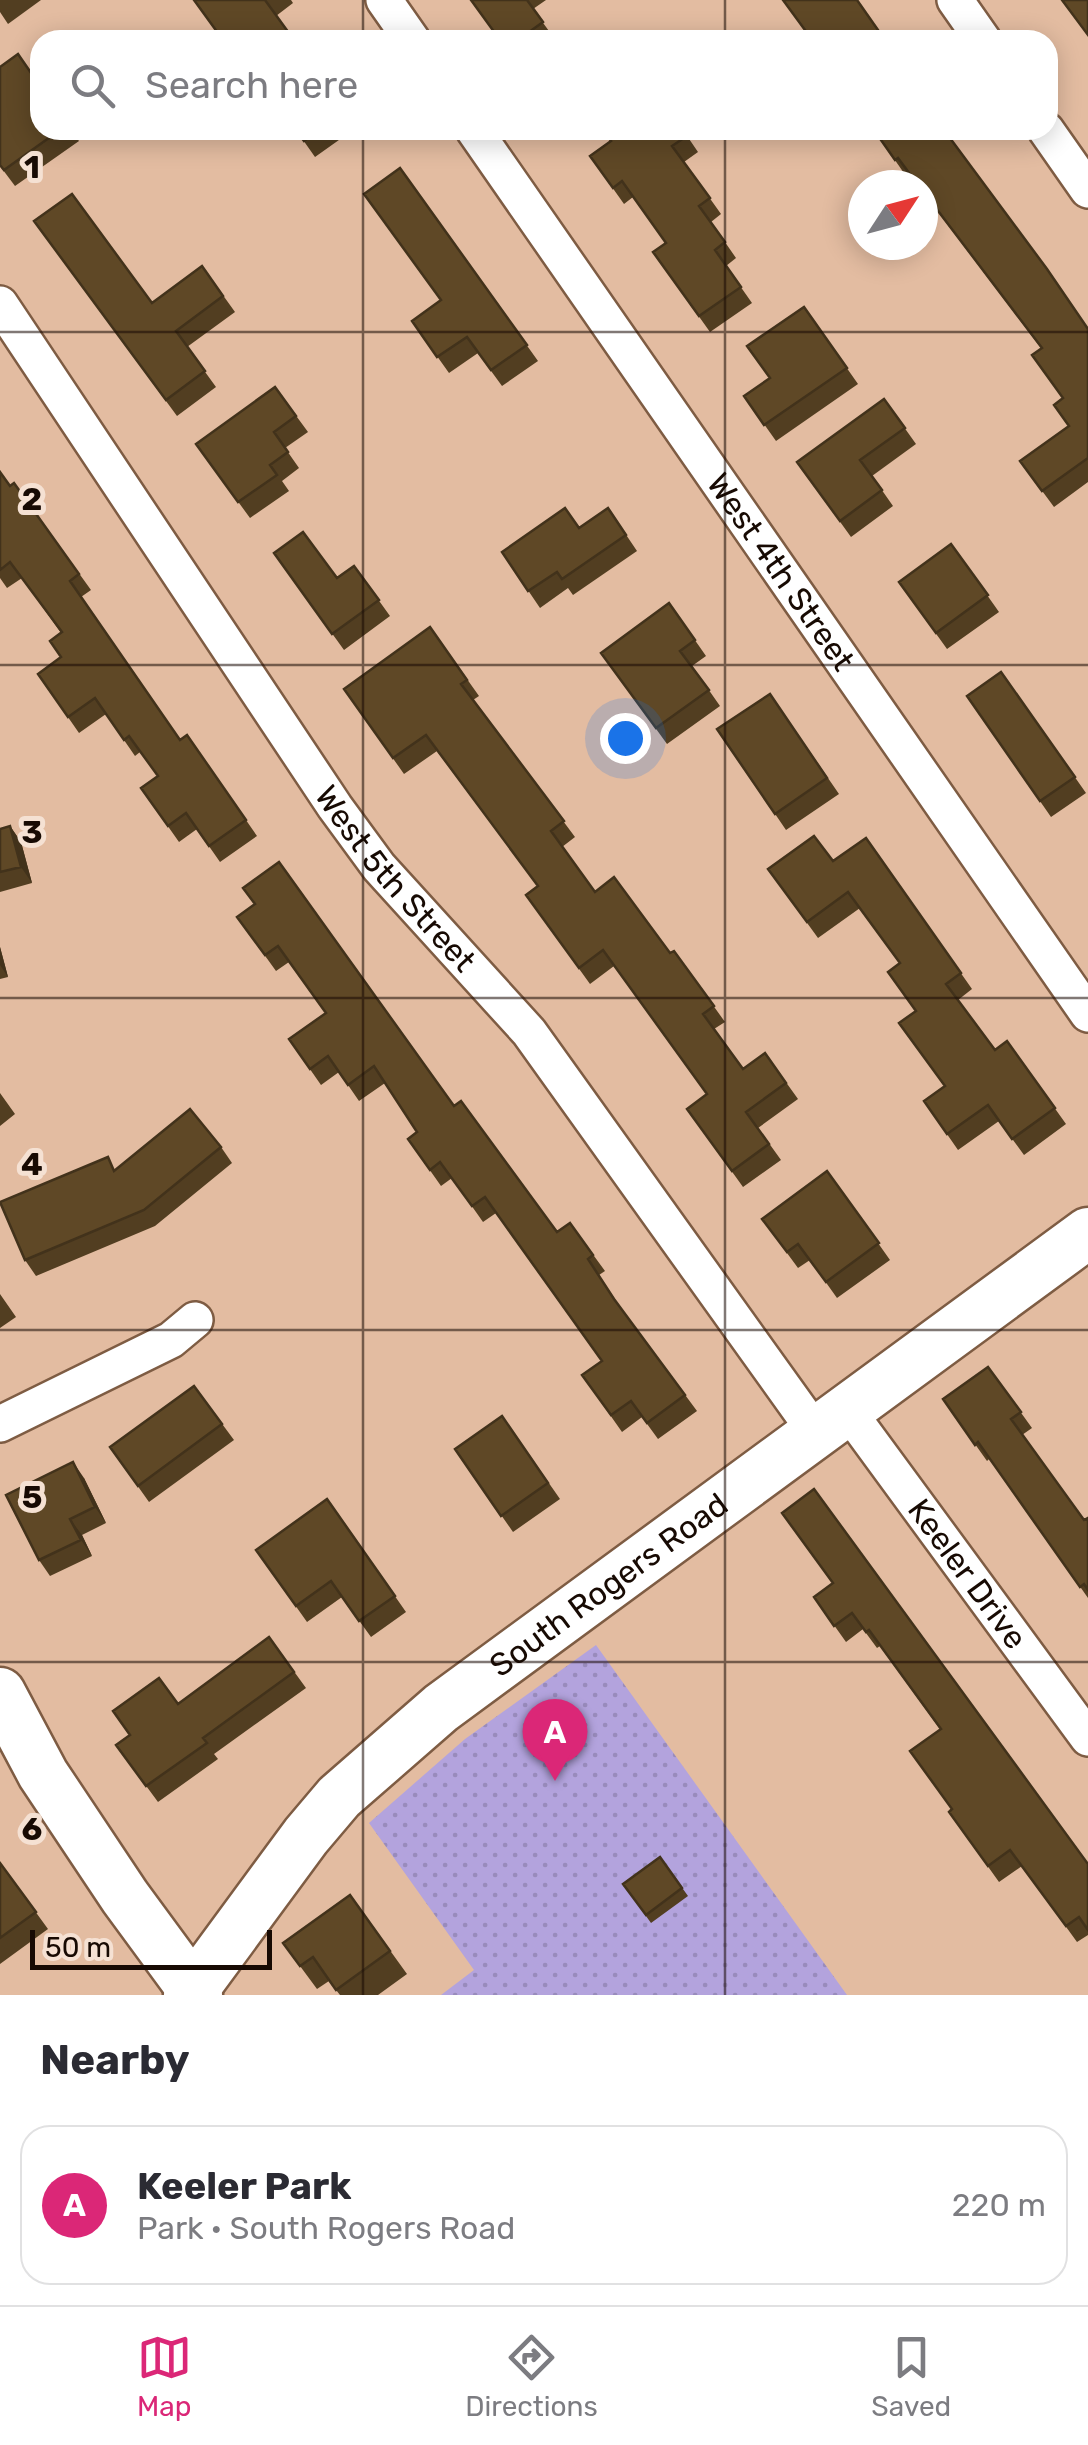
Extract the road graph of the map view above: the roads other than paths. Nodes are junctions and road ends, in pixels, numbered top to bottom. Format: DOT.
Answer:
graph roads {
  1 [pos="384,0"];
  2 [pos="955,0"];
  3 [pos="405,30"];
  4 [pos="976,30"];
  5 [pos="481,140"];
  6 [pos="1053,140"];
  7 [pos="1088,190"];
  8 [pos="0,304"];
  9 [pos="1088,1014"];
  10 [pos="1088,1234"];
  11 [pos="195,1320"];
  12 [pos="832,1423"];
  13 [pos="0,1424"];
  14 [pos="0,1693"];
  15 [pos="1088,1738"];
  16 [pos="193,1993"];
  1 -- 3 [label="street"];
  2 -- 4 [label="street"];
  5 -- 9 [label="street, West 4th Street"];
  6 -- 7 [label="street"];
  8 -- 12 [label="street, West 5th Street"];
  10 -- 12 [label="street, South Rogers Road"];
  11 -- 13 [label="street"];
  12 -- 15 [label="street, Keeler Drive"];
  12 -- 16 [label="street, South Rogers Road"];
  14 -- 16 [label="street"];
}
